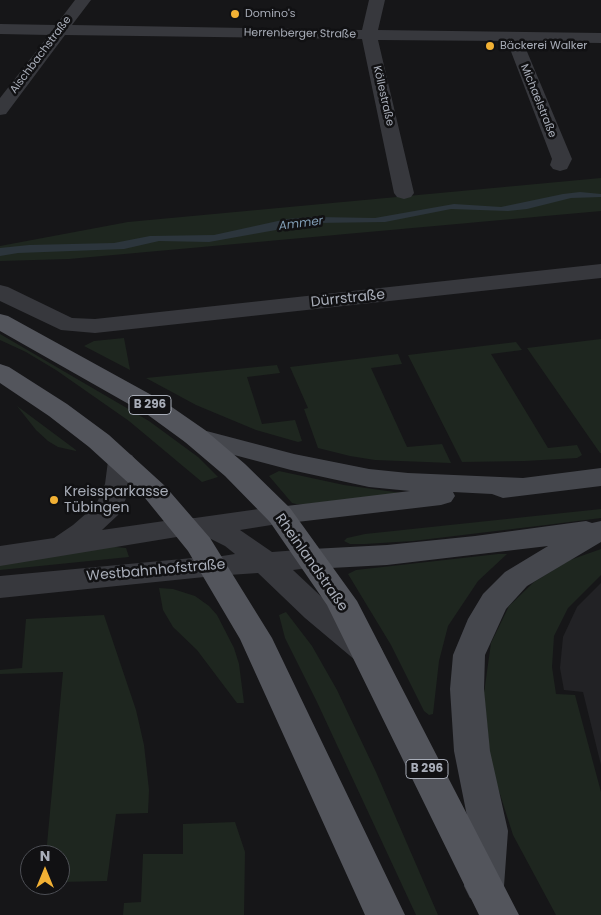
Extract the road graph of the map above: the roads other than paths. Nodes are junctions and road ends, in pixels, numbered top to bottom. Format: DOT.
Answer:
graph roads {
  1 [pos="83,0"];
  2 [pos="377,0"];
  3 [pos="0,29"];
  4 [pos="60,30"];
  5 [pos="369,35"];
  6 [pos="513,37"];
  7 [pos="601,38"];
  8 [pos="0,110"];
  9 [pos="560,165"];
  10 [pos="404,193"];
  11 [pos="601,271"];
  12 [pos="0,292"];
  13 [pos="0,321"];
  14 [pos="0,372"];
  15 [pos="195,436"];
  16 [pos="122,461"];
  17 [pos="601,477"];
  18 [pos="521,486"];
  19 [pos="280,516"];
  20 [pos="185,527"];
  21 [pos="601,529"];
  22 [pos="60,545"];
  23 [pos="0,556"];
  24 [pos="312,559"];
  25 [pos="265,562"];
  26 [pos="214,566"];
  27 [pos="0,586"];
  28 [pos="368,653"];
  29 [pos="492,900"];
  30 [pos="385,915"];
  1 -- 4 [label="street, Aischbachstraße"];
  2 -- 5 [label="street, Köllestraße"];
  3 -- 4 [label="street, Herrenberger Straße"];
  4 -- 5 [label="street, Herrenberger Straße"];
  4 -- 8 [label="street, Aischbachstraße"];
  5 -- 6 [label="street, Herrenberger Straße"];
  5 -- 10 [label="street, Köllestraße"];
  6 -- 7 [label="street, Herrenberger Straße"];
  6 -- 9 [label="street, Michaelstraße"];
  11 -- 12 [label="street, Dürrstraße"];
  13 -- 15 [label="main road, Rheinlandstraße / B 296"];
  14 -- 16 [label="main road"];
  15 -- 18 [label="main road, B 296"];
  15 -- 19 [label="main road, Rheinlandstraße / B 296"];
  16 -- 20 [label="main road"];
  16 -- 22 [label="street"];
  17 -- 18 [label="main road"];
  18 -- 19 [label="main road"];
  19 -- 20 [label="street"];
  19 -- 24 [label="main road, Rheinlandstraße / B 296"];
  20 -- 22 [label="street"];
  20 -- 25 [label="street"];
  20 -- 26 [label="main road"];
  21 -- 24 [label="main road"];
  21 -- 29 [label="main road, B 296"];
  22 -- 23 [label="street"];
  24 -- 25 [label="street, Westbahnhofstraße"];
  24 -- 28 [label="main road, Rheinlandstraße / B 296"];
  25 -- 26 [label="street, Westbahnhofstraße"];
  25 -- 28 [label="street"];
  26 -- 27 [label="street, Westbahnhofstraße"];
  26 -- 30 [label="main road"];
  28 -- 29 [label="main road, Rheinlandstraße / B 296"];
}
